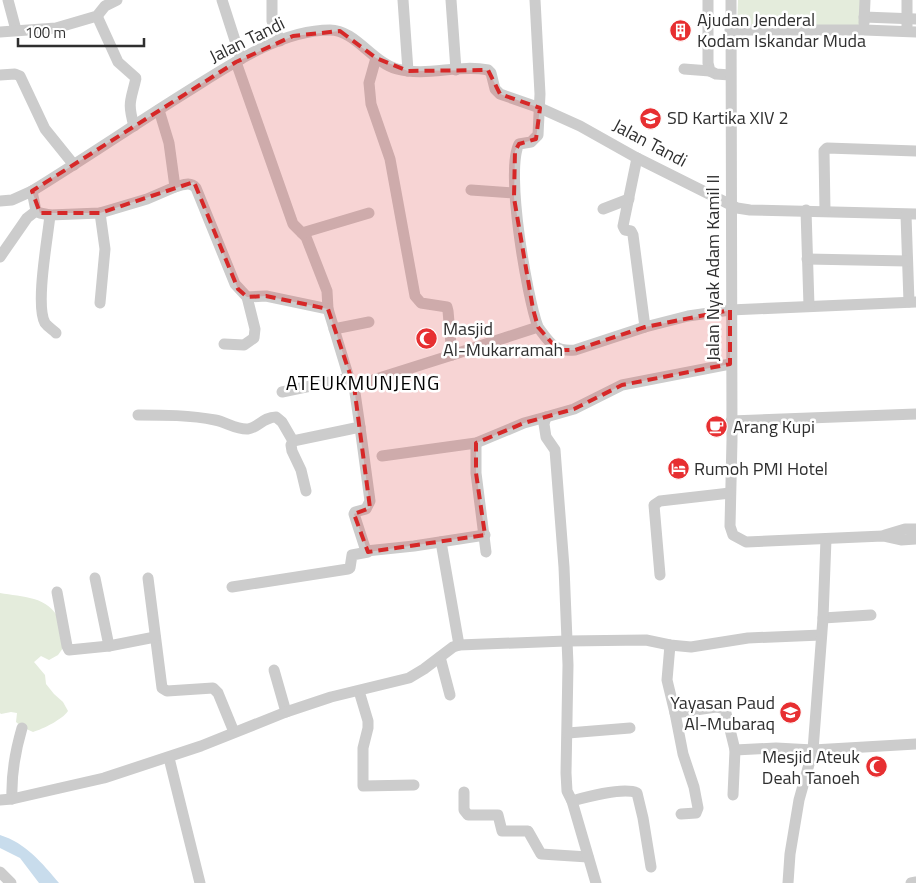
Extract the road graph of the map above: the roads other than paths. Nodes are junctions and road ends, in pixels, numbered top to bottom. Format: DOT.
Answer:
graph roads {
  1 [pos="8,0"];
  2 [pos="116,0"];
  3 [pos="222,0"];
  4 [pos="272,0"];
  5 [pos="403,0"];
  6 [pos="451,0"];
  7 [pos="535,0"];
  8 [pos="708,0"];
  9 [pos="731,0"];
  10 [pos="865,0"];
  11 [pos="908,0"];
  12 [pos="97,16"];
  13 [pos="864,17"];
  14 [pos="912,19"];
  15 [pos="16,30"];
  16 [pos="730,30"];
  17 [pos="864,30"];
  18 [pos="0,32"];
  19 [pos="912,32"];
  20 [pos="280,41"];
  21 [pos="376,58"];
  22 [pos="239,60"];
  23 [pos="684,69"];
  24 [pos="456,70"];
  25 [pos="408,71"];
  26 [pos="710,71"];
  27 [pos="0,75"];
  28 [pos="730,75"];
  29 [pos="540,108"];
  30 [pos="159,110"];
  31 [pos="134,126"];
  32 [pos="916,151"];
  33 [pos="637,158"];
  34 [pos="74,165"];
  35 [pos="175,188"];
  36 [pos="471,190"];
  37 [pos="32,191"];
  38 [pos="514,193"];
  39 [pos="629,199"];
  40 [pos="0,202"];
  41 [pos="731,204"];
  42 [pos="603,208"];
  43 [pos="806,210"];
  44 [pos="36,211"];
  45 [pos="825,211"];
  46 [pos="100,213"];
  47 [pos="369,213"];
  48 [pos="911,214"];
  49 [pos="50,215"];
  50 [pos="302,234"];
  51 [pos="0,257"];
  52 [pos="808,259"];
  53 [pos="907,261"];
  54 [pos="247,297"];
  55 [pos="913,302"];
  56 [pos="100,303"];
  57 [pos="809,306"];
  58 [pos="328,309"];
  59 [pos="730,310"];
  60 [pos="369,322"];
  61 [pos="538,327"];
  62 [pos="646,327"];
  63 [pos="334,329"];
  64 [pos="56,333"];
  65 [pos="224,344"];
  66 [pos="452,355"];
  67 [pos="730,364"];
  68 [pos="352,382"];
  69 [pos="282,392"];
  70 [pos="916,414"];
  71 [pos="138,415"];
  72 [pos="546,417"];
  73 [pos="731,421"];
  74 [pos="360,427"];
  75 [pos="293,440"];
  76 [pos="476,443"];
  77 [pos="382,456"];
  78 [pos="306,492"];
  79 [pos="730,492"];
  80 [pos="916,529"];
  81 [pos="484,534"];
  82 [pos="883,536"];
  83 [pos="916,539"];
  84 [pos="826,540"];
  85 [pos="441,542"];
  86 [pos="368,552"];
  87 [pos="486,552"];
  88 [pos="660,575"];
  89 [pos="95,578"];
  90 [pos="148,578"];
  91 [pos="232,587"];
  92 [pos="57,592"];
  93 [pos="871,615"];
  94 [pos="822,618"];
  95 [pos="821,635"];
  96 [pos="155,637"];
  97 [pos="566,641"];
  98 [pos="459,645"];
  99 [pos="670,645"];
  100 [pos="109,646"];
  101 [pos="440,657"];
  102 [pos="274,670"];
  103 [pos="359,691"];
  104 [pos="450,695"];
  105 [pos="286,712"];
  106 [pos="675,713"];
  107 [pos="22,728"];
  108 [pos="630,728"];
  109 [pos="234,732"];
  110 [pos="568,733"];
  111 [pos="916,744"];
  112 [pos="735,750"];
  113 [pos="813,750"];
  114 [pos="169,758"];
  115 [pos="414,784"];
  116 [pos="464,792"];
  117 [pos="733,795"];
  118 [pos="6,800"];
  119 [pos="572,801"];
  120 [pos="681,814"];
  121 [pos="588,857"];
  122 [pos="651,867"];
  123 [pos="0,872"];
  124 [pos="916,882"];
  125 [pos="11,883"];
  126 [pos="200,883"];
  127 [pos="596,883"];
  128 [pos="788,883"];
  129 [pos="911,883"];
  1 -- 15 [label="street"];
  2 -- 12 [label="street"];
  3 -- 22 [label="street"];
  4 -- 20 [label="street"];
  5 -- 25 [label="street"];
  6 -- 24 [label="street"];
  7 -- 29 [label="street"];
  8 -- 26 [label="street"];
  9 -- 16 [label="street, Jalan Nyak Adam Kamil II"];
  10 -- 13 [label="street"];
  11 -- 14 [label="street"];
  12 -- 15 [label="street"];
  12 -- 31 [label="street"];
  13 -- 14 [label="street"];
  13 -- 17 [label="street"];
  14 -- 19 [label="street"];
  15 -- 18 [label="street"];
  16 -- 17 [label="street"];
  16 -- 28 [label="street, Jalan Nyak Adam Kamil II"];
  17 -- 19 [label="street"];
  20 -- 21 [label="street, Jalan Tandi"];
  20 -- 22 [label="street, Jalan Tandi"];
  21 -- 25 [label="street, Jalan Tandi"];
  21 -- 66 [label="street"];
  22 -- 30 [label="street, Jalan Tandi"];
  22 -- 50 [label="street"];
  23 -- 26 [label="street"];
  24 -- 25 [label="street, Jalan Tandi"];
  24 -- 29 [label="street, Jalan Tandi"];
  26 -- 28 [label="street"];
  27 -- 34 [label="street"];
  28 -- 41 [label="street, Jalan Nyak Adam Kamil II"];
  29 -- 33 [label="street, Jalan Tandi"];
  29 -- 38 [label="street"];
  30 -- 31 [label="street, Jalan Tandi"];
  30 -- 35 [label="street"];
  31 -- 34 [label="street, Jalan Tandi"];
  32 -- 45 [label="street"];
  33 -- 39 [label="street"];
  33 -- 41 [label="street, Jalan Tandi"];
  34 -- 37 [label="street, Jalan Tandi"];
  35 -- 46 [label="street"];
  35 -- 54 [label="street"];
  36 -- 38 [label="street"];
  37 -- 40 [label="street, Jalan Tandi"];
  37 -- 44 [label="street"];
  38 -- 61 [label="street"];
  39 -- 42 [label="street"];
  39 -- 62 [label="street"];
  41 -- 43 [label="street, Jalan Tandi"];
  41 -- 59 [label="street, Jalan Nyak Adam Kamil II"];
  43 -- 45 [label="street, Jalan Tandi"];
  43 -- 52 [label="street"];
  44 -- 49 [label="street"];
  44 -- 51 [label="street"];
  45 -- 48 [label="street, Jalan Tandi"];
  46 -- 49 [label="street"];
  46 -- 56 [label="street"];
  47 -- 50 [label="street"];
  48 -- 53 [label="street"];
  49 -- 64 [label="street"];
  50 -- 58 [label="street"];
  52 -- 53 [label="street"];
  52 -- 57 [label="street"];
  53 -- 55 [label="street"];
  54 -- 58 [label="street"];
  54 -- 65 [label="street"];
  55 -- 57 [label="street"];
  57 -- 59 [label="street"];
  58 -- 63 [label="street"];
  59 -- 62 [label="street"];
  59 -- 67 [label="street, Jalan Nyak Adam Kamil II"];
  60 -- 63 [label="street"];
  61 -- 62 [label="street"];
  61 -- 66 [label="street"];
  63 -- 68 [label="street"];
  66 -- 68 [label="street"];
  67 -- 72 [label="street"];
  67 -- 73 [label="street, Jalan Nyak Adam Kamil II"];
  68 -- 69 [label="street"];
  68 -- 74 [label="street"];
  70 -- 73 [label="street"];
  71 -- 75 [label="street"];
  72 -- 76 [label="street"];
  72 -- 97 [label="street"];
  73 -- 79 [label="street, Jalan Nyak Adam Kamil II"];
  74 -- 75 [label="street"];
  74 -- 86 [label="street"];
  75 -- 78 [label="street"];
  76 -- 77 [label="street"];
  76 -- 81 [label="street"];
  79 -- 84 [label="street, Jalan Nyak Adam Kamil II"];
  79 -- 88 [label="street"];
  80 -- 82 [label="street"];
  81 -- 85 [label="street"];
  81 -- 87 [label="street"];
  82 -- 83 [label="street"];
  82 -- 84 [label="street"];
  84 -- 94 [label="street"];
  85 -- 86 [label="street"];
  85 -- 98 [label="street"];
  86 -- 91 [label="street"];
  89 -- 100 [label="street"];
  90 -- 96 [label="street"];
  92 -- 100 [label="street"];
  93 -- 94 [label="street"];
  94 -- 95 [label="street"];
  95 -- 99 [label="street"];
  95 -- 113 [label="street"];
  96 -- 100 [label="street"];
  96 -- 109 [label="street"];
  97 -- 98 [label="street"];
  97 -- 99 [label="street"];
  97 -- 110 [label="street"];
  98 -- 101 [label="street"];
  99 -- 106 [label="street"];
  101 -- 103 [label="street"];
  101 -- 104 [label="street"];
  102 -- 105 [label="street"];
  103 -- 105 [label="street"];
  103 -- 115 [label="street"];
  105 -- 109 [label="street"];
  106 -- 112 [label="street"];
  106 -- 120 [label="street"];
  107 -- 118 [label="street"];
  108 -- 110 [label="street"];
  109 -- 114 [label="street"];
  110 -- 119 [label="street"];
  111 -- 113 [label="street"];
  112 -- 113 [label="street"];
  112 -- 117 [label="street"];
  113 -- 128 [label="street"];
  114 -- 118 [label="street"];
  114 -- 126 [label="street"];
  116 -- 121 [label="street"];
  119 -- 121 [label="street"];
  119 -- 122 [label="street"];
  121 -- 127 [label="street"];
  123 -- 125 [label="street"];
  124 -- 129 [label="street"];
}
